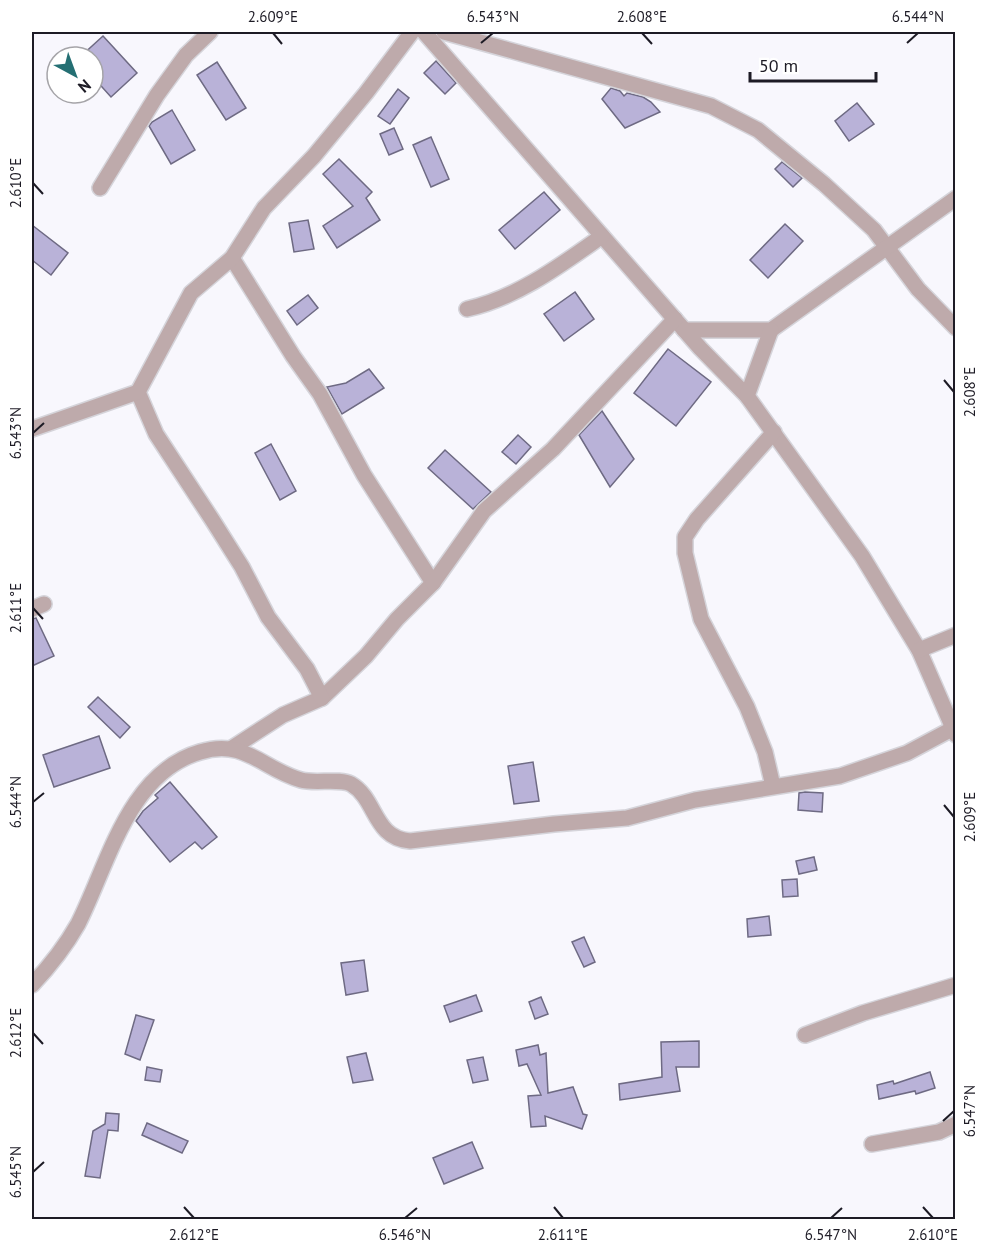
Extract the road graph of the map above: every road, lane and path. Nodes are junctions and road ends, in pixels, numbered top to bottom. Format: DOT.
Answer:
graph roads {
  1 [pos="210,32"];
  2 [pos="412,32"];
  3 [pos="424,32"];
  4 [pos="444,32"];
  5 [pos="100,188"];
  6 [pos="956,198"];
  7 [pos="602,236"];
  8 [pos="886,249"];
  9 [pos="232,258"];
  10 [pos="467,309"];
  11 [pos="679,325"];
  12 [pos="956,328"];
  13 [pos="771,330"];
  14 [pos="138,392"];
  15 [pos="747,396"];
  16 [pos="32,429"];
  17 [pos="774,432"];
  18 [pos="433,583"];
  19 [pos="956,635"];
  20 [pos="919,650"];
  21 [pos="322,698"];
  22 [pos="954,732"];
  23 [pos="232,748"];
  24 [pos="773,786"];
  25 [pos="32,985"];
  26 [pos="956,985"];
  27 [pos="805,1035"];
  28 [pos="956,1124"];
  29 [pos="872,1144"];
  1 -- 5 [label="street"];
  2 -- 9 [label="street"];
  3 -- 7 [label="street"];
  4 -- 8 [label="street"];
  6 -- 8 [label="street"];
  7 -- 10 [label="street"];
  7 -- 11 [label="street"];
  8 -- 12 [label="street"];
  8 -- 13 [label="street"];
  9 -- 14 [label="street"];
  9 -- 18 [label="street"];
  11 -- 13 [label="street"];
  11 -- 15 [label="street"];
  11 -- 18 [label="street"];
  13 -- 15 [label="street"];
  14 -- 16 [label="street"];
  14 -- 21 [label="street"];
  15 -- 17 [label="street"];
  17 -- 20 [label="street"];
  17 -- 24 [label="street"];
  18 -- 21 [label="street"];
  19 -- 20 [label="street"];
  20 -- 22 [label="street"];
  21 -- 23 [label="street"];
  22 -- 24 [label="street"];
  23 -- 24 [label="street"];
  23 -- 25 [label="street"];
  26 -- 27 [label="street"];
  28 -- 29 [label="street"];
}
